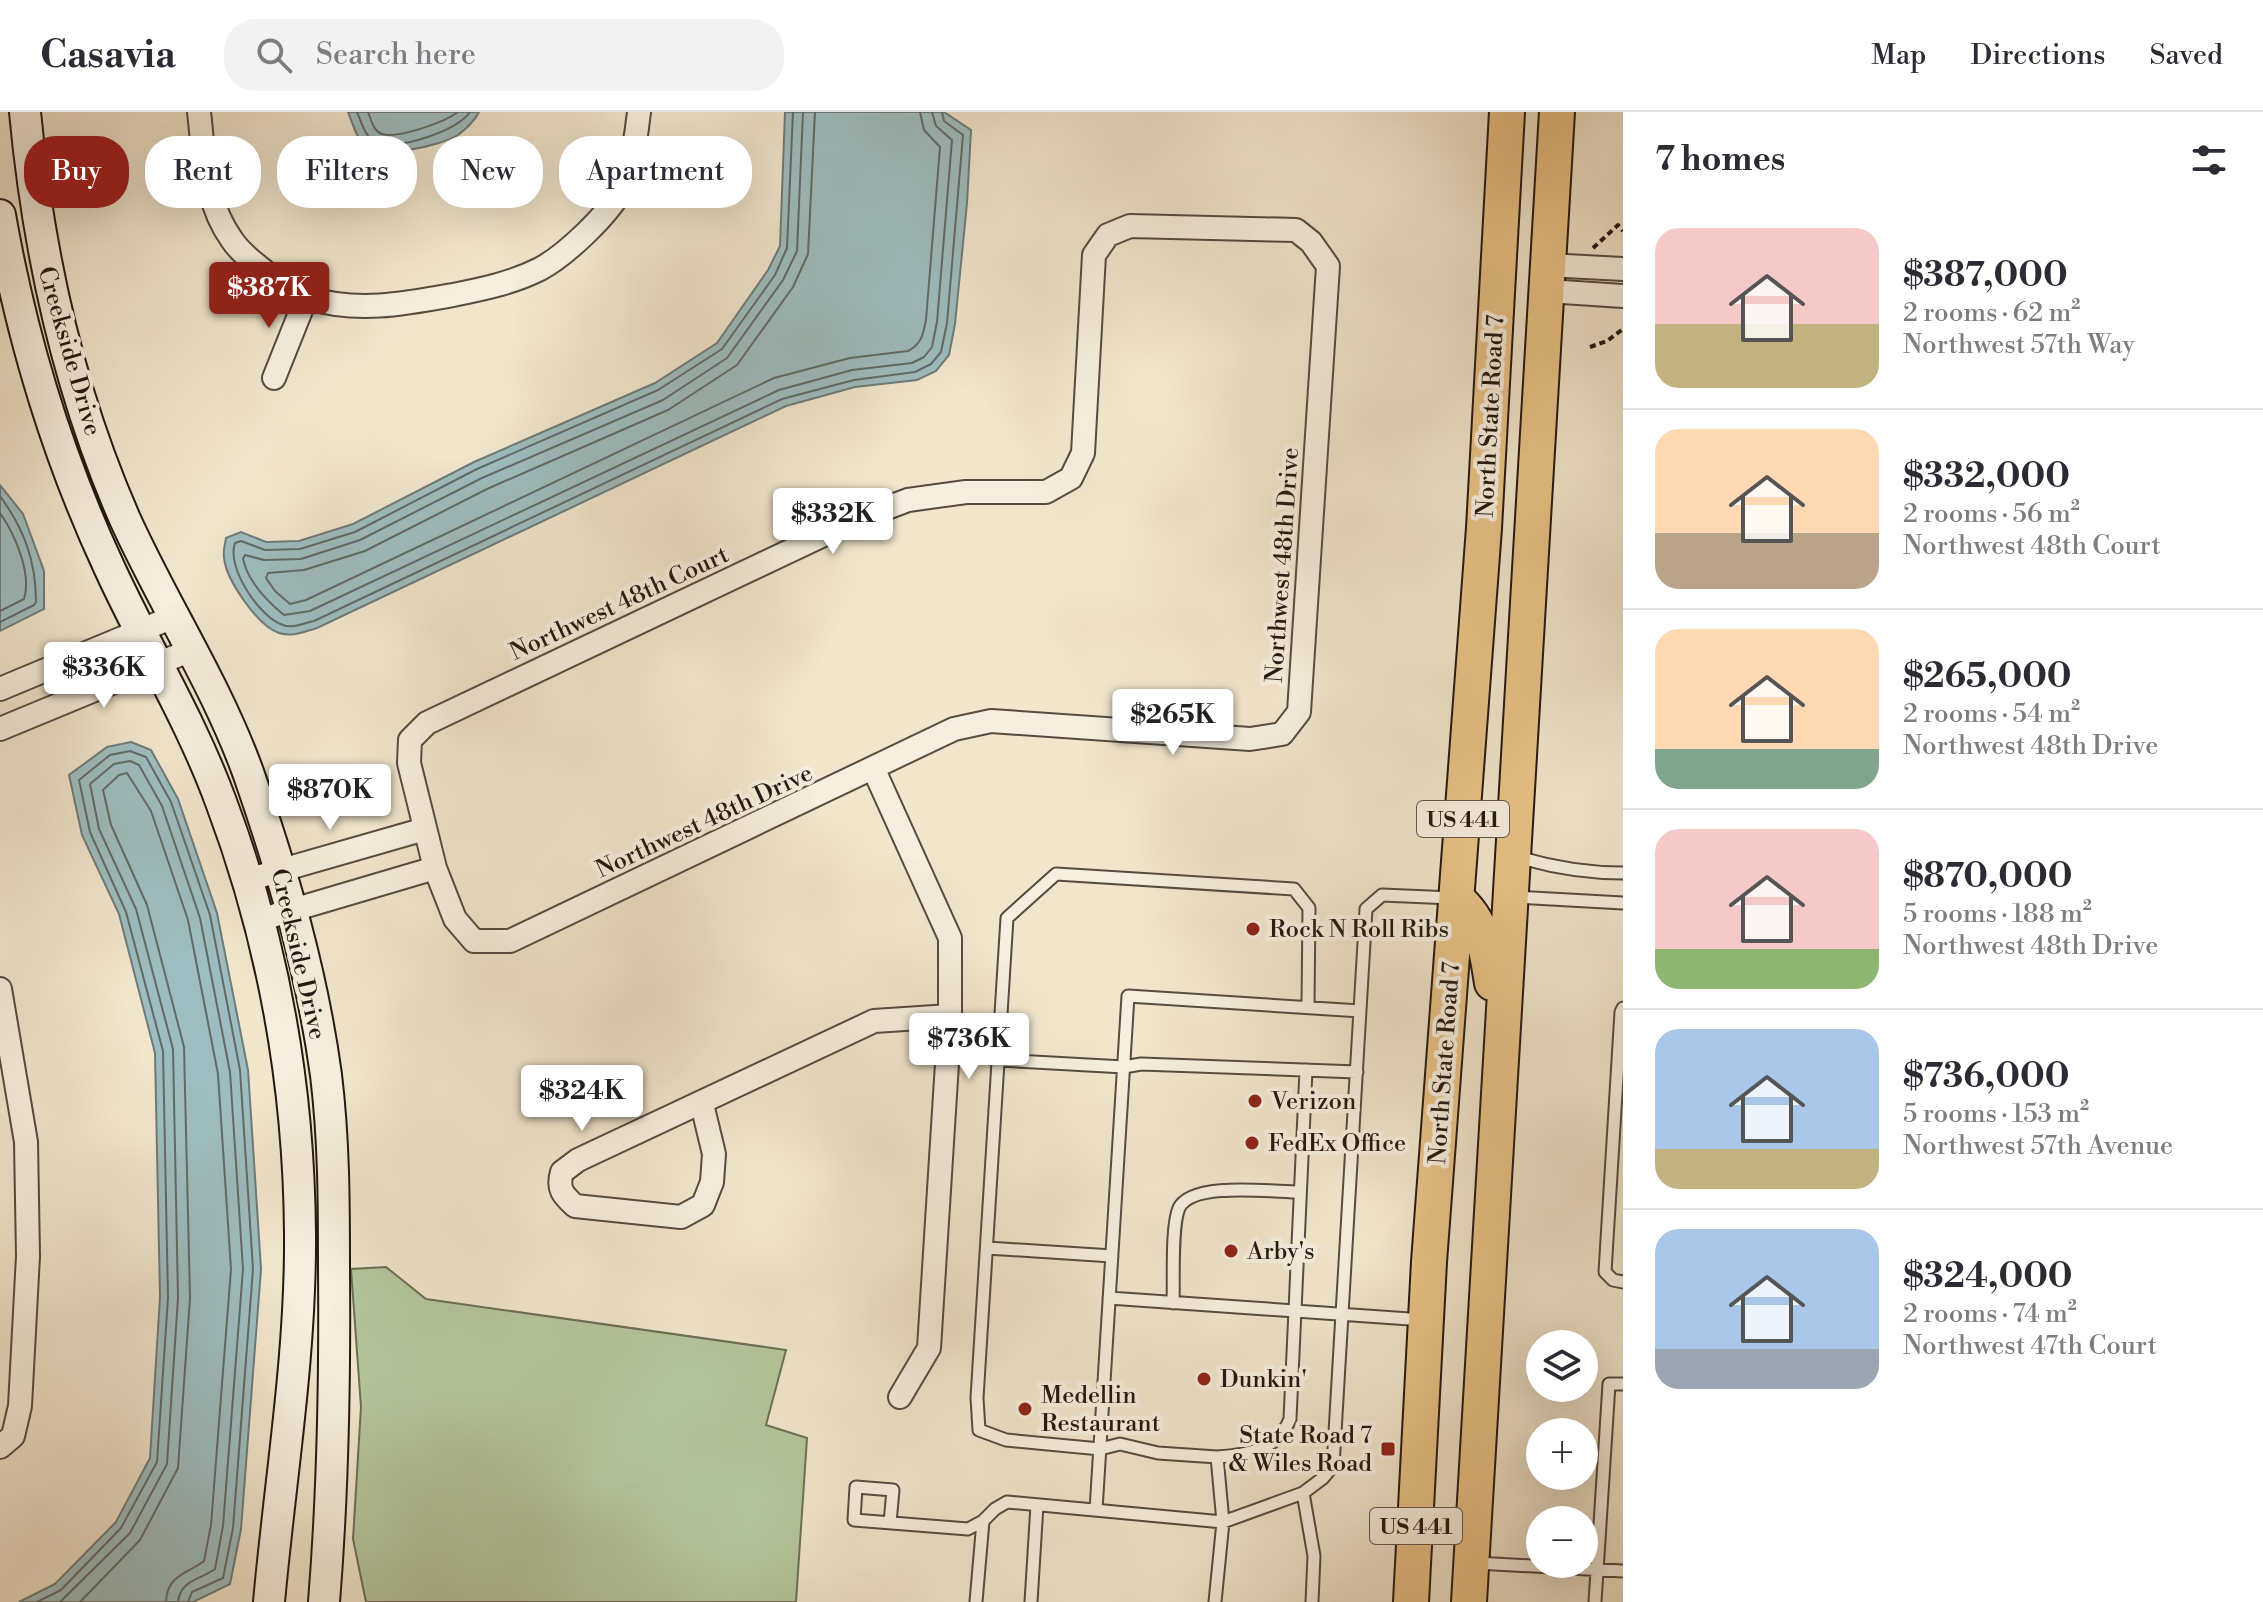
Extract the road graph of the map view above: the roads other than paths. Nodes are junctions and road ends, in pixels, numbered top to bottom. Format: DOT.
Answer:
graph roads {
  1 [pos="25,112"];
  2 [pos="199,112"];
  3 [pos="639,112"];
  4 [pos="1507,112"];
  5 [pos="1557,112"];
  6 [pos="1503,188"];
  7 [pos="0,215"];
  8 [pos="1108,235"];
  9 [pos="1623,269"];
  10 [pos="1547,278"];
  11 [pos="1497,281"];
  12 [pos="1623,296"];
  13 [pos="306,298"];
  14 [pos="1541,377"];
  15 [pos="274,378"];
  16 [pos="173,617"];
  17 [pos="140,629"];
  18 [pos="191,650"];
  19 [pos="158,663"];
  20 [pos="0,689"];
  21 [pos="0,729"];
  22 [pos="1467,758"];
  23 [pos="874,770"];
  24 [pos="425,829"];
  25 [pos="1513,855"];
  26 [pos="435,868"];
  27 [pos="281,871"];
  28 [pos="1623,873"];
  29 [pos="247,880"];
  30 [pos="1510,896"];
  31 [pos="1457,899"];
  32 [pos="1623,903"];
  33 [pos="293,911"];
  34 [pos="259,920"];
  35 [pos="0,989"];
  36 [pos="1308,1007"];
  37 [pos="1623,1008"];
  38 [pos="1360,1011"];
  39 [pos="950,1016"];
  40 [pos="1502,1043"];
  41 [pos="999,1060"];
  42 [pos="1124,1067"];
  43 [pos="1306,1070"];
  44 [pos="1357,1072"];
  45 [pos="702,1104"];
  46 [pos="1299,1192"];
  47 [pos="987,1248"];
  48 [pos="1112,1256"];
  49 [pos="1623,1282"];
  50 [pos="1109,1298"];
  51 [pos="1173,1303"];
  52 [pos="1294,1311"];
  53 [pos="1342,1314"];
  54 [pos="1426,1320"];
  55 [pos="1623,1384"];
  56 [pos="900,1397"];
  57 [pos="0,1447"];
  58 [pos="1100,1449"];
  59 [pos="1217,1457"];
  60 [pos="1303,1493"];
  61 [pos="1037,1505"];
  62 [pos="1096,1510"];
  63 [pos="983,1521"];
  64 [pos="1223,1522"];
  65 [pos="890,1523"];
  66 [pos="1598,1554"];
  67 [pos="1472,1563"];
  68 [pos="1526,1566"];
  69 [pos="1598,1570"];
  70 [pos="1623,1571"];
  71 [pos="1596,1578"];
  72 [pos="269,1602"];
  73 [pos="324,1602"];
  74 [pos="976,1602"];
  75 [pos="1031,1602"];
  76 [pos="1215,1602"];
  77 [pos="1312,1602"];
  78 [pos="1411,1602"];
  79 [pos="1469,1602"];
  80 [pos="1595,1602"];
  1 -- 16 [label="street, Creekside Drive"];
  2 -- 13 [label="street"];
  3 -- 13 [label="street"];
  4 -- 6 [label="main road, US 441"];
  5 -- 10 [label="main road, US 441"];
  6 -- 10 [label="main road"];
  6 -- 11 [label="main road, North State Road 7 / US 441"];
  7 -- 17 [label="street, Creekside Drive"];
  8 -- 23 [label="street, Northwest 48th Drive"];
  8 -- 24 [label="street, Northwest 48th Court"];
  9 -- 10 [label="street"];
  10 -- 12 [label="street"];
  10 -- 14 [label="main road, North State Road 7 / US 441"];
  11 -- 14 [label="main road"];
  11 -- 22 [label="main road, North State Road 7 / US 441"];
  13 -- 15 [label="street"];
  14 -- 25 [label="main road, North State Road 7 / US 441"];
  16 -- 17 [label="street"];
  16 -- 18 [label="street, Creekside Drive"];
  17 -- 19 [label="street, Creekside Drive"];
  17 -- 20 [label="street"];
  18 -- 19 [label="street"];
  18 -- 27 [label="street, Creekside Drive"];
  19 -- 21 [label="street"];
  19 -- 29 [label="street, Creekside Drive"];
  22 -- 30 [label="main road"];
  22 -- 31 [label="main road, North State Road 7 / US 441"];
  23 -- 26 [label="street, Northwest 48th Drive"];
  23 -- 39 [label="street"];
  24 -- 26 [label="street, Northwest 48th Drive"];
  24 -- 27 [label="street"];
  25 -- 28 [label="lane"];
  25 -- 30 [label="main road, North State Road 7 / US 441"];
  26 -- 33 [label="street"];
  27 -- 29 [label="street"];
  27 -- 33 [label="street, Creekside Drive"];
  29 -- 34 [label="street, Creekside Drive"];
  30 -- 32 [label="lane"];
  30 -- 40 [label="main road, North State Road 7 / US 441"];
  31 -- 38 [label="lane"];
  31 -- 40 [label="main road"];
  31 -- 54 [label="main road, North State Road 7 / US 441"];
  33 -- 34 [label="street"];
  33 -- 73 [label="street, Creekside Drive"];
  34 -- 72 [label="street, Creekside Drive"];
  35 -- 57 [label="street"];
  36 -- 38 [label="lane"];
  36 -- 41 [label="lane"];
  36 -- 42 [label="lane"];
  37 -- 49 [label="lane"];
  38 -- 44 [label="lane"];
  39 -- 45 [label="street"];
  39 -- 56 [label="street"];
  40 -- 67 [label="main road, North State Road 7 / US 441"];
  41 -- 42 [label="lane"];
  41 -- 47 [label="lane"];
  42 -- 43 [label="lane"];
  42 -- 48 [label="lane"];
  43 -- 44 [label="lane"];
  43 -- 46 [label="lane"];
  44 -- 53 [label="lane"];
  45 -- 45 [label="street"];
  46 -- 51 [label="lane"];
  46 -- 52 [label="lane"];
  47 -- 48 [label="lane"];
  47 -- 58 [label="lane"];
  48 -- 50 [label="lane"];
  50 -- 51 [label="lane"];
  50 -- 58 [label="lane"];
  51 -- 52 [label="lane"];
  52 -- 53 [label="lane"];
  52 -- 59 [label="lane"];
  53 -- 54 [label="lane"];
  53 -- 60 [label="lane"];
  54 -- 78 [label="main road, North State Road 7 / US 441"];
  55 -- 66 [label="lane"];
  58 -- 59 [label="lane"];
  58 -- 62 [label="lane"];
  59 -- 64 [label="lane"];
  60 -- 64 [label="lane"];
  60 -- 77 [label="lane"];
  61 -- 62 [label="lane"];
  61 -- 63 [label="lane"];
  61 -- 75 [label="lane"];
  62 -- 64 [label="lane"];
  63 -- 65 [label="lane"];
  63 -- 74 [label="lane"];
  64 -- 76 [label="lane"];
  65 -- 65 [label="lane"];
  67 -- 68 [label="lane"];
  67 -- 79 [label="main road, North State Road 7 / US 441"];
  69 -- 70 [label="lane"];
  71 -- 80 [label="lane"];
}
